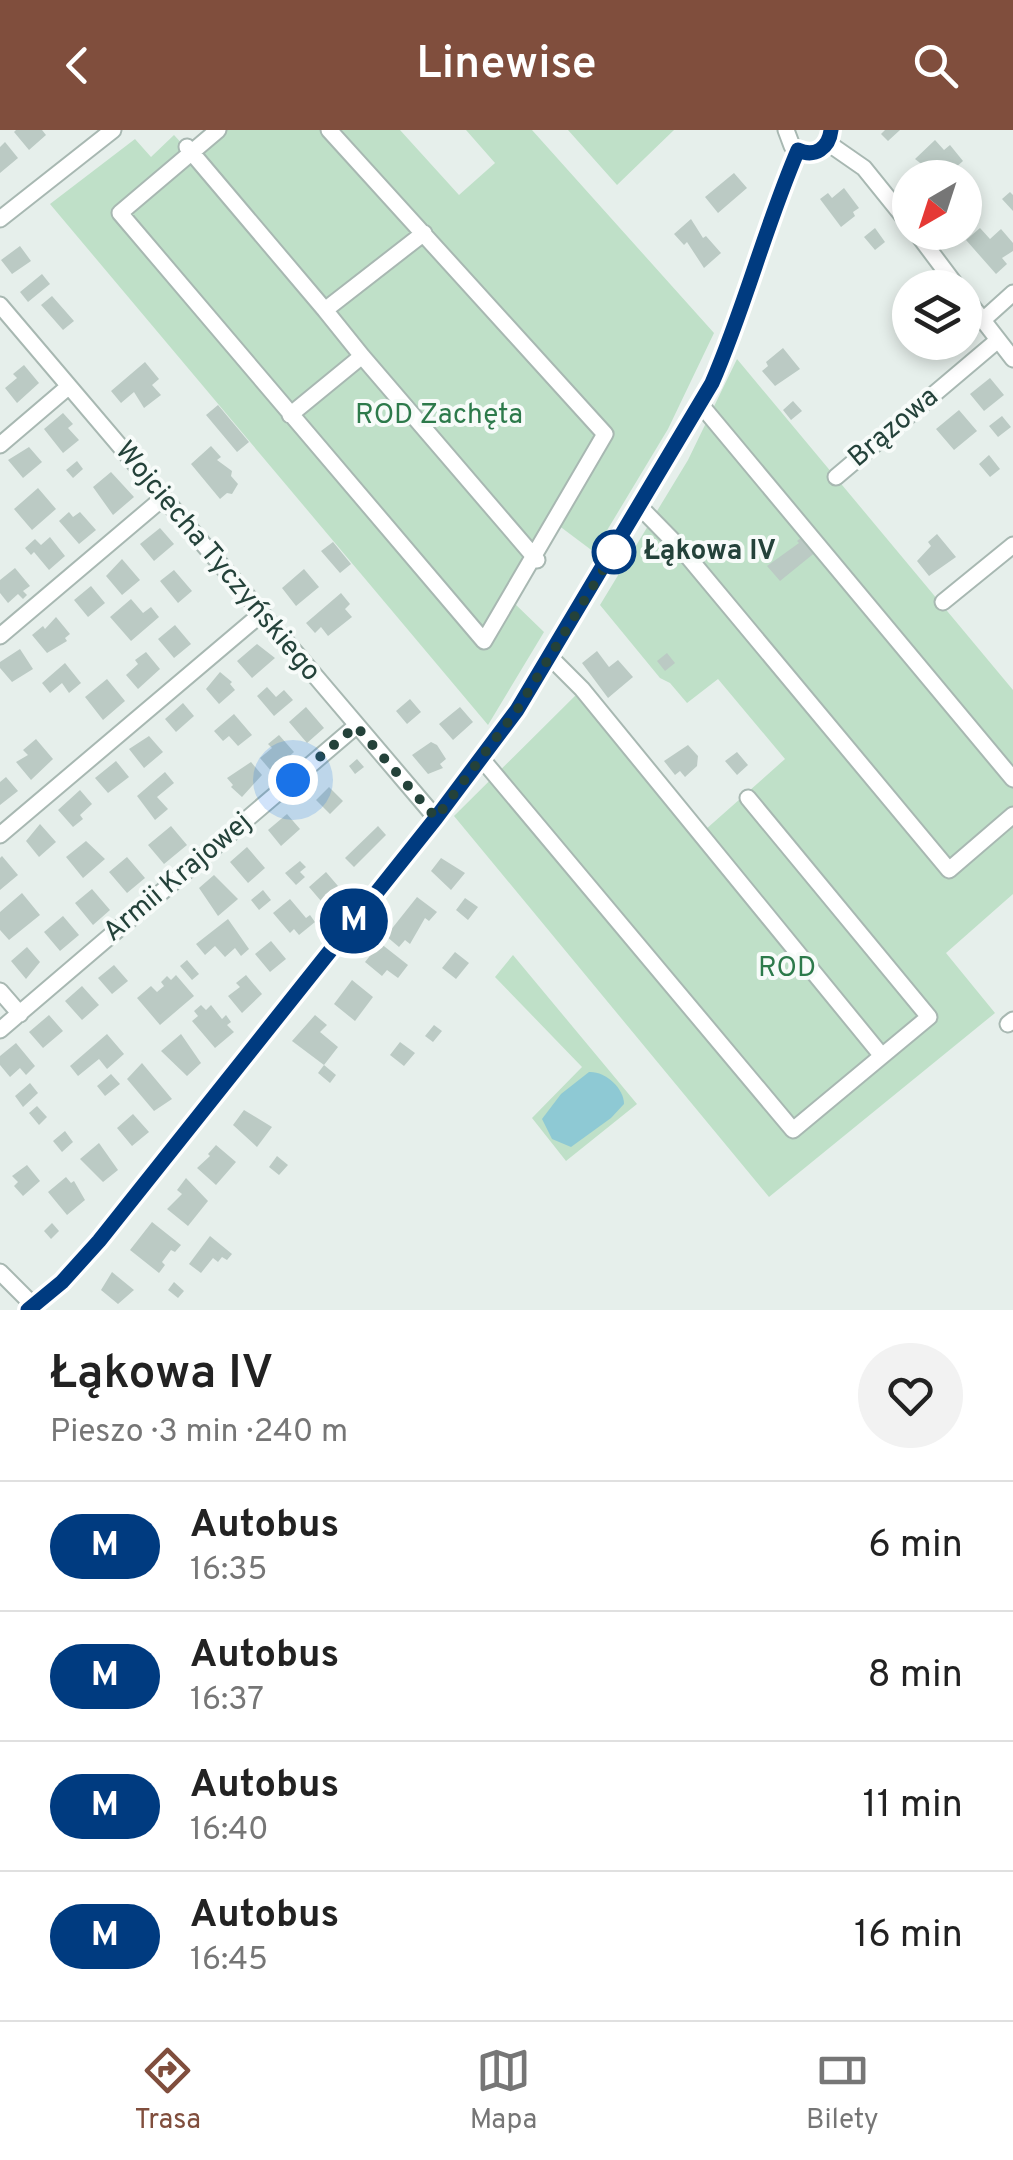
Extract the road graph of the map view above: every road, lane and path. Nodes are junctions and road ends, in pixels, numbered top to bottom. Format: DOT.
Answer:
graph roads {
  1 [pos="113,130"];
  2 [pos="218,130"];
  3 [pos="329,130"];
  4 [pos="786,130"];
  5 [pos="830,136"];
  6 [pos="190,150"];
  7 [pos="798,150"];
  8 [pos="892,203"];
  9 [pos="1,218"];
  10 [pos="424,233"];
  11 [pos="1013,293"];
  12 [pos="0,305"];
  13 [pos="326,310"];
  14 [pos="983,320"];
  15 [pos="998,340"];
  16 [pos="362,356"];
  17 [pos="1013,359"];
  18 [pos="68,387"];
  19 [pos="700,405"];
  20 [pos="290,415"];
  21 [pos="0,445"];
  22 [pos="836,476"];
  23 [pos="163,498"];
  24 [pos="640,507"];
  25 [pos="1013,546"];
  26 [pos="535,558"];
  27 [pos="943,602"];
  28 [pos="261,614"];
  29 [pos="0,636"];
  30 [pos="550,658"];
  31 [pos="356,726"];
  32 [pos="481,758"];
  33 [pos="1013,780"];
  34 [pos="748,798"];
  35 [pos="1013,815"];
  36 [pos="436,818"];
  37 [pos="0,835"];
  38 [pos="0,990"];
  39 [pos="20,1014"];
  40 [pos="0,1030"];
  41 [pos="882,1056"];
  42 [pos="0,1272"];
  43 [pos="31,1308"];
  1 -- 9 [label="street"];
  2 -- 6 [label="street"];
  3 -- 10 [label="street"];
  4 -- 7 [label="street"];
  5 -- 7 [label="street"];
  5 -- 8 [label="street"];
  6 -- 13 [label="street"];
  6 -- 20 [label="street"];
  7 -- 19 [label="street"];
  10 -- 13 [label="street"];
  10 -- 26 [label="street"];
  11 -- 14 [label="street"];
  12 -- 18 [label="street, Wojciecha Tyczyńskiego"];
  13 -- 16 [label="street"];
  14 -- 15 [label="street"];
  15 -- 17 [label="street"];
  15 -- 22 [label="street, Brązowa"];
  16 -- 20 [label="street"];
  16 -- 26 [label="street"];
  18 -- 21 [label="street"];
  18 -- 23 [label="street, Wojciecha Tyczyńskiego"];
  19 -- 24 [label="street"];
  19 -- 33 [label="street"];
  20 -- 26 [label="street"];
  23 -- 28 [label="street, Wojciecha Tyczyńskiego"];
  23 -- 29 [label="street"];
  24 -- 30 [label="street"];
  24 -- 35 [label="street"];
  25 -- 27 [label="street"];
  28 -- 31 [label="street, Wojciecha Tyczyńskiego"];
  28 -- 37 [label="street"];
  30 -- 32 [label="street"];
  30 -- 41 [label="street"];
  31 -- 36 [label="street, Wojciecha Tyczyńskiego"];
  31 -- 39 [label="street, Armii Krajowej"];
  32 -- 36 [label="street"];
  32 -- 41 [label="street"];
  34 -- 41 [label="street"];
  36 -- 43 [label="street"];
  38 -- 39 [label="street"];
  39 -- 40 [label="street, Armii Krajowej"];
  42 -- 43 [label="street"];
}
